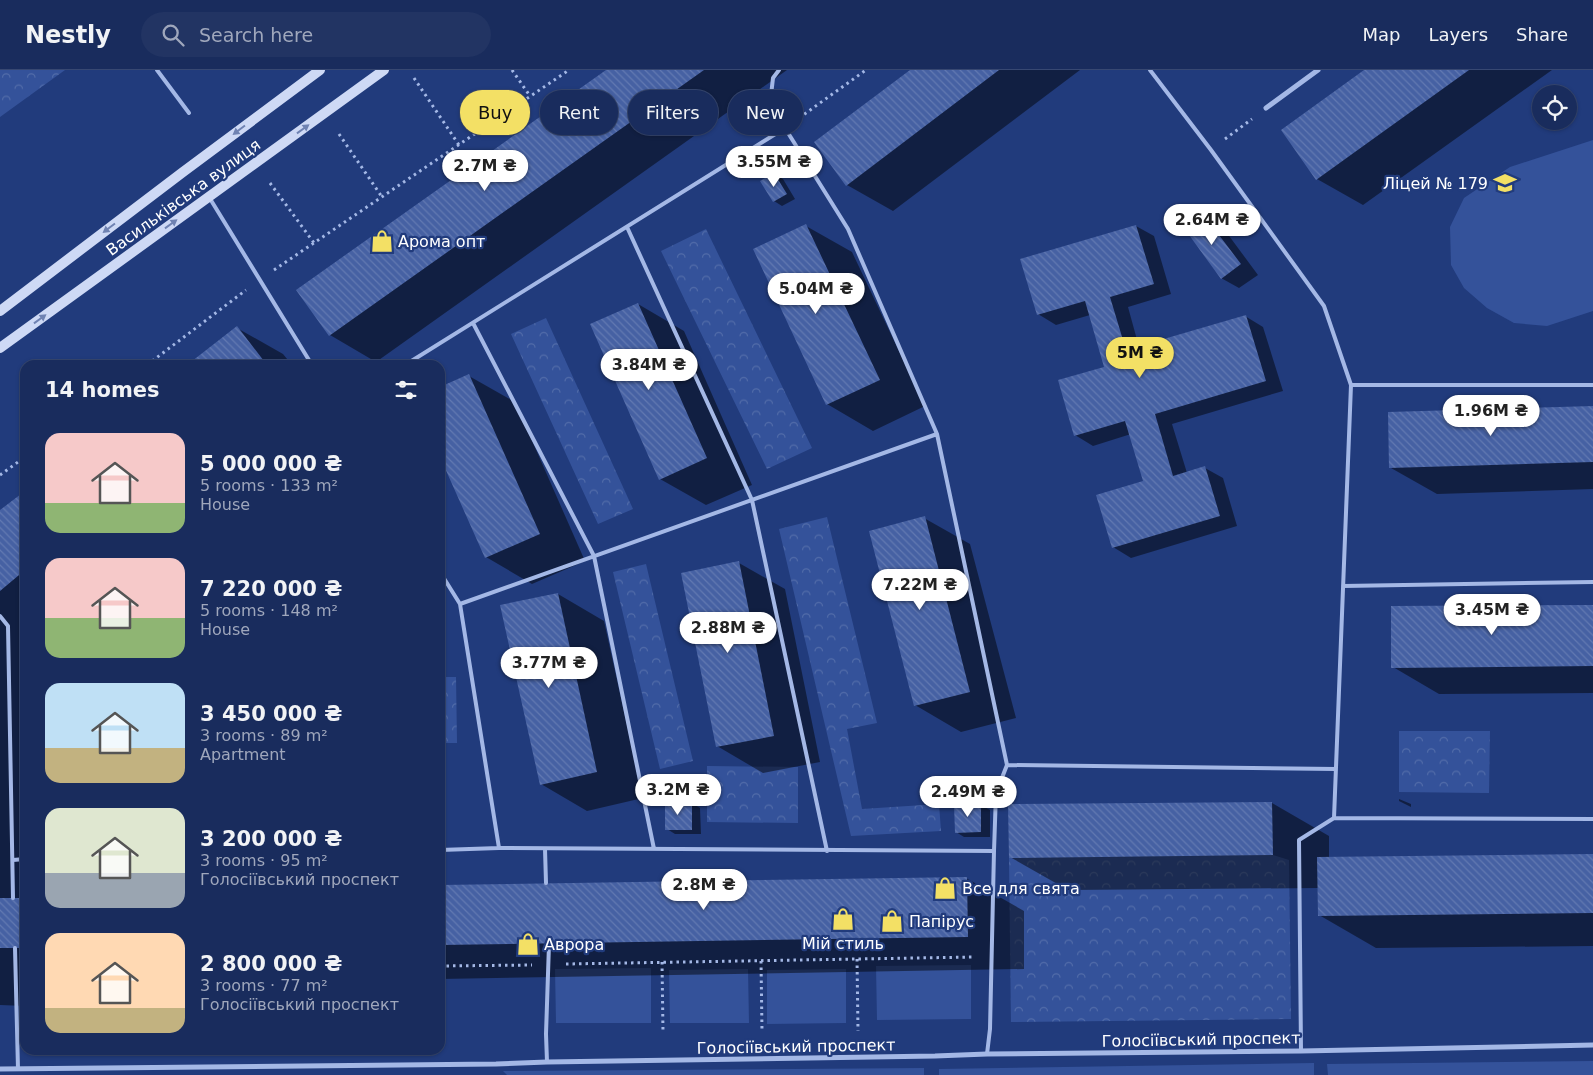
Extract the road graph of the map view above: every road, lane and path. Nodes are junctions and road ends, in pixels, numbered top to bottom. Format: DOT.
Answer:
graph roads {
  1 [pos="157,70"];
  2 [pos="320,70"];
  3 [pos="384,70"];
  4 [pos="512,70"];
  5 [pos="569,70"];
  6 [pos="779,70"];
  7 [pos="866,70"];
  8 [pos="1150,70"];
  9 [pos="1318,70"];
  10 [pos="414,78"];
  11 [pos="526,90"];
  12 [pos="772,90"];
  13 [pos="530,96"];
  14 [pos="1266,108"];
  15 [pos="189,113"];
  16 [pos="803,115"];
  17 [pos="338,134"];
  18 [pos="473,135"];
  19 [pos="774,135"];
  20 [pos="789,135"];
  21 [pos="459,145"];
  22 [pos="1210,150"];
  23 [pos="270,183"];
  24 [pos="210,197"];
  25 [pos="382,197"];
  26 [pos="626,227"];
  27 [pos="314,243"];
  28 [pos="260,280"];
  29 [pos="0,311"];
  30 [pos="473,323"];
  31 [pos="0,348"];
  32 [pos="154,360"];
  33 [pos="309,360"];
  34 [pos="413,360"];
  35 [pos="1351,385"];
  36 [pos="1593,385"];
  37 [pos="937,434"];
  38 [pos="20,461"];
  39 [pos="0,476"];
  40 [pos="752,500"];
  41 [pos="594,556"];
  42 [pos="445,580"];
  43 [pos="1593,582"];
  44 [pos="1343,586"];
  45 [pos="460,604"];
  46 [pos="0,616"];
  47 [pos="1007,765"];
  48 [pos="1336,769"];
  49 [pos="1334,818"];
  50 [pos="1593,819"];
  51 [pos="499,848"];
  52 [pos="545,849"];
  53 [pos="654,849"];
  54 [pos="445,850"];
  55 [pos="827,851"];
  56 [pos="994,851"];
  57 [pos="20,859"];
  58 [pos="13,860"];
  59 [pos="546,883"];
  60 [pos="13,898"];
  61 [pos="549,944"];
  62 [pos="15,948"];
  63 [pos="992,957"];
  64 [pos="857,959"];
  65 [pos="761,961"];
  66 [pos="662,962"];
  67 [pos="548,964"];
  68 [pos="445,966"];
  69 [pos="762,1031"];
  70 [pos="858,1031"];
  71 [pos="663,1032"];
  72 [pos="1593,1045"];
  73 [pos="1301,1051"];
  74 [pos="987,1054"];
  75 [pos="547,1062"];
  76 [pos="0,1068"];
  77 [pos="18,1069"];
  1 -- 15 [label="lane"];
  2 -- 29 [label="main road, Васильківська вулиця, one-way"];
  24 -- 3 [label="main road, Васильківська вулиця, one-way"];
  4 -- 11 [label="path"];
  5 -- 13 [label="path"];
  6 -- 12 [label="lane"];
  7 -- 16 [label="path"];
  8 -- 22 [label="lane"];
  9 -- 14 [label="street"];
  10 -- 21 [label="path"];
  14 -- 22 [label="path"];
  17 -- 25 [label="path"];
  18 -- 21 [label="path"];
  19 -- 26 [label="lane"];
  20 -- 37 [label="lane"];
  21 -- 25 [label="path"];
  22 -- 35 [label="lane"];
  23 -- 27 [label="path"];
  24 -- 28 [label="lane"];
  31 -- 24 [label="main road, Васильківська вулиця, one-way"];
  25 -- 27 [label="path"];
  26 -- 30 [label="lane"];
  26 -- 40 [label="lane"];
  27 -- 28 [label="path"];
  28 -- 32 [label="path"];
  28 -- 33 [label="lane"];
  30 -- 34 [label="lane"];
  30 -- 41 [label="lane"];
  35 -- 36 [label="lane"];
  35 -- 44 [label="lane"];
  37 -- 40 [label="lane"];
  37 -- 47 [label="lane"];
  38 -- 39 [label="path"];
  40 -- 41 [label="lane"];
  40 -- 55 [label="lane"];
  41 -- 45 [label="lane"];
  41 -- 53 [label="lane"];
  42 -- 45 [label="lane"];
  43 -- 44 [label="lane"];
  44 -- 48 [label="lane"];
  45 -- 51 [label="lane"];
  46 -- 58 [label="lane"];
  47 -- 48 [label="lane"];
  47 -- 56 [label="lane"];
  48 -- 49 [label="lane"];
  49 -- 50 [label="lane"];
  49 -- 73 [label="lane"];
  51 -- 52 [label="lane"];
  51 -- 54 [label="lane"];
  52 -- 53 [label="lane"];
  52 -- 59 [label="lane"];
  53 -- 55 [label="lane"];
  55 -- 56 [label="lane"];
  56 -- 63 [label="lane"];
  57 -- 58 [label="lane"];
  58 -- 60 [label="lane"];
  61 -- 67 [label="lane"];
  62 -- 77 [label="lane"];
  63 -- 64 [label="path"];
  63 -- 74 [label="lane"];
  64 -- 65 [label="path"];
  64 -- 70 [label="path"];
  65 -- 66 [label="path"];
  65 -- 69 [label="path"];
  66 -- 67 [label="path"];
  66 -- 71 [label="path"];
  67 -- 68 [label="path"];
  67 -- 75 [label="lane"];
  72 -- 73 [label="street, Голосіївський проспект"];
  73 -- 74 [label="street, Голосіївський проспект"];
  74 -- 75 [label="street, Голосіївський проспект"];
  75 -- 77 [label="street, Голосіївський проспект"];
  76 -- 77 [label="street, Голосіївський проспект"];
}
